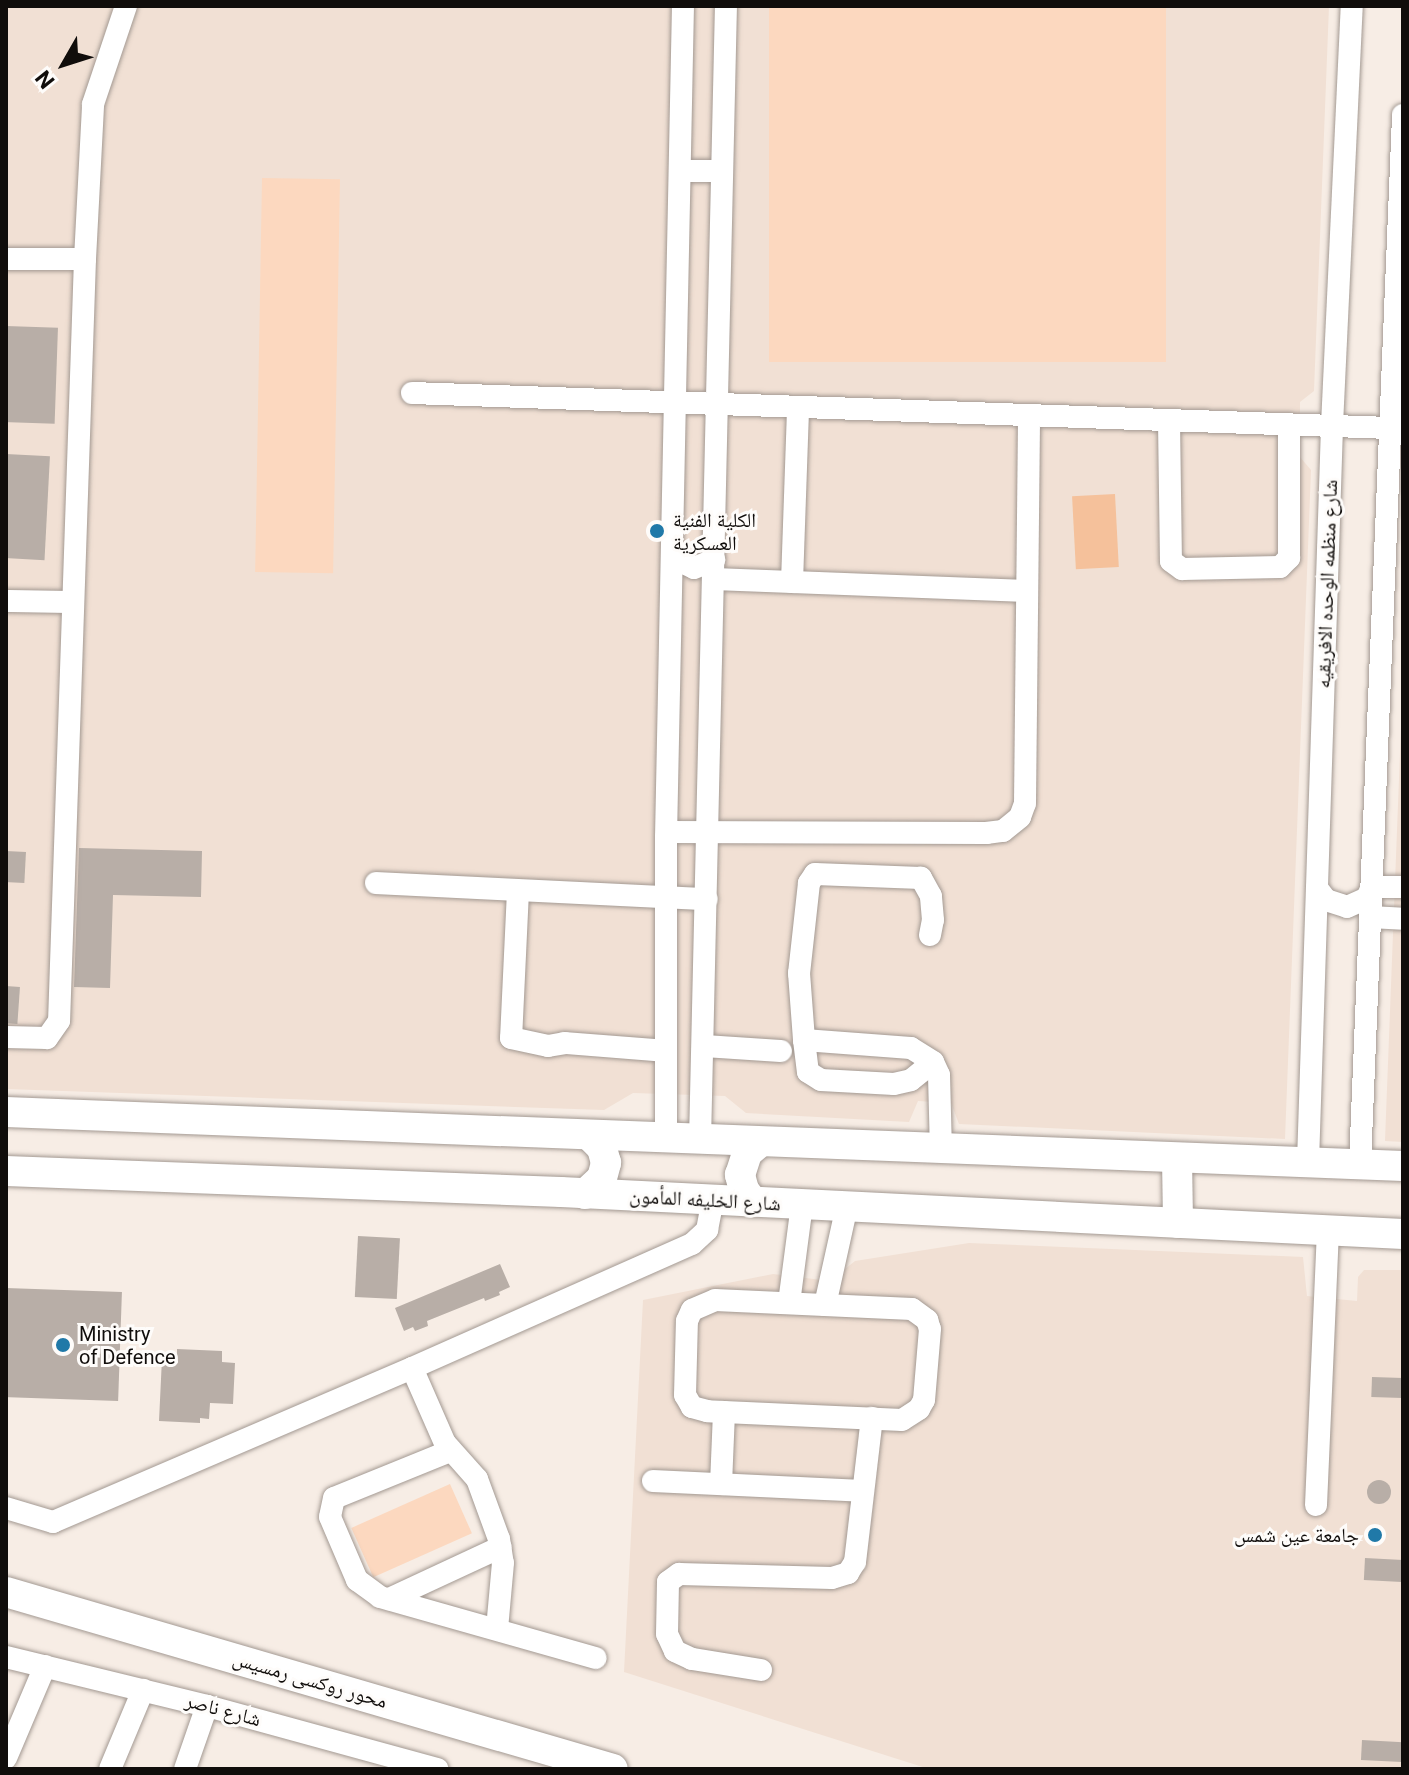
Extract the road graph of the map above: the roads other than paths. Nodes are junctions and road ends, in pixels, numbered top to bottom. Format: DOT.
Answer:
graph roads {
  1 [pos="126,6"];
  2 [pos="683,6"];
  3 [pos="726,6"];
  4 [pos="1352,6"];
  5 [pos="1403,115"];
  6 [pos="680,171"];
  7 [pos="722,171"];
  8 [pos="1401,257"];
  9 [pos="6,259"];
  10 [pos="85,259"];
  11 [pos="412,393"];
  12 [pos="673,403"];
  13 [pos="718,405"];
  14 [pos="798,408"];
  15 [pos="1029,415"];
  16 [pos="1169,421"];
  17 [pos="1289,424"];
  18 [pos="1332,425"];
  19 [pos="1390,428"];
  20 [pos="673,558"];
  21 [pos="714,570"];
  22 [pos="792,582"];
  23 [pos="1027,591"];
  24 [pos="6,601"];
  25 [pos="73,602"];
  26 [pos="715,605"];
  27 [pos="673,606"];
  28 [pos="667,832"];
  29 [pos="708,835"];
  30 [pos="376,883"];
  31 [pos="1372,887"];
  32 [pos="1403,887"];
  33 [pos="1317,888"];
  34 [pos="518,891"];
  35 [pos="666,899"];
  36 [pos="707,899"];
  37 [pos="1403,919"];
  38 [pos="1370,928"];
  39 [pos="930,935"];
  40 [pos="1316,935"];
  41 [pos="6,1037"];
  42 [pos="804,1040"];
  43 [pos="704,1046"];
  44 [pos="666,1051"];
  45 [pos="781,1051"];
  46 [pos="933,1062"];
  47 [pos="6,1112"];
  48 [pos="591,1137"];
  49 [pos="666,1139"];
  50 [pos="700,1141"];
  51 [pos="759,1143"];
  52 [pos="941,1150"];
  53 [pos="1177,1158"];
  54 [pos="1402,1161"];
  55 [pos="1308,1162"];
  56 [pos="1360,1164"];
  57 [pos="6,1171"];
  58 [pos="585,1194"];
  59 [pos="713,1200"];
  60 [pos="753,1202"];
  61 [pos="802,1204"];
  62 [pos="847,1206"];
  63 [pos="1178,1223"];
  64 [pos="1328,1230"];
  65 [pos="1403,1234"];
  66 [pos="789,1303"];
  67 [pos="825,1305"];
  68 [pos="412,1368"];
  69 [pos="724,1412"];
  70 [pos="872,1418"];
  71 [pos="450,1451"];
  72 [pos="653,1481"];
  73 [pos="721,1484"];
  74 [pos="862,1491"];
  75 [pos="1316,1505"];
  76 [pos="6,1508"];
  77 [pos="501,1547"];
  78 [pos="6,1592"];
  79 [pos="389,1599"];
  80 [pos="497,1629"];
  81 [pos="6,1657"];
  82 [pos="596,1658"];
  83 [pos="45,1666"];
  84 [pos="761,1670"];
  85 [pos="143,1690"];
  86 [pos="207,1706"];
  87 [pos="6,1758"];
  88 [pos="367,1760"];
  89 [pos="110,1769"];
  90 [pos="185,1769"];
  91 [pos="438,1769"];
  92 [pos="613,1769"];
  1 -- 10 [label="street"];
  2 -- 6 [label="street"];
  3 -- 7 [label="street"];
  4 -- 18 [label="street, شارع منظمه الوحده الافريقيه"];
  5 -- 8 [label="street"];
  6 -- 7 [label="street"];
  6 -- 12 [label="street"];
  7 -- 13 [label="street"];
  8 -- 19 [label="street"];
  9 -- 10 [label="street"];
  10 -- 25 [label="street"];
  11 -- 12 [label="street"];
  12 -- 13 [label="street"];
  12 -- 20 [label="street"];
  13 -- 14 [label="street"];
  13 -- 21 [label="street"];
  14 -- 15 [label="street"];
  14 -- 22 [label="street"];
  15 -- 16 [label="street"];
  15 -- 23 [label="street"];
  16 -- 17 [label="street"];
  16 -- 17 [label="street"];
  17 -- 18 [label="street"];
  18 -- 19 [label="street"];
  18 -- 33 [label="street, شارع منظمه الوحده الافريقيه"];
  19 -- 31 [label="street"];
  20 -- 21 [label="street"];
  20 -- 27 [label="street"];
  21 -- 22 [label="street"];
  21 -- 26 [label="street"];
  22 -- 23 [label="street"];
  23 -- 29 [label="street"];
  24 -- 25 [label="street"];
  25 -- 41 [label="street"];
  26 -- 27 [label="street"];
  26 -- 29 [label="street"];
  27 -- 28 [label="street"];
  28 -- 29 [label="street"];
  28 -- 35 [label="street"];
  29 -- 36 [label="street"];
  30 -- 34 [label="street"];
  31 -- 32 [label="street"];
  31 -- 33 [label="street"];
  31 -- 38 [label="street"];
  33 -- 40 [label="street, شارع منظمه الوحده الافريقيه"];
  34 -- 35 [label="street"];
  34 -- 44 [label="street"];
  35 -- 36 [label="street"];
  35 -- 44 [label="street"];
  36 -- 43 [label="street"];
  37 -- 38 [label="street"];
  38 -- 40 [label="street"];
  38 -- 56 [label="street"];
  39 -- 42 [label="street"];
  40 -- 55 [label="street, شارع منظمه الوحده الافريقيه"];
  42 -- 46 [label="street"];
  42 -- 46 [label="street"];
  43 -- 45 [label="street"];
  43 -- 50 [label="street"];
  44 -- 49 [label="street"];
  46 -- 52 [label="street"];
  47 -- 48 [label="main road"];
  48 -- 49 [label="main road"];
  48 -- 58 [label="main road"];
  49 -- 50 [label="main road"];
  50 -- 51 [label="main road"];
  51 -- 52 [label="main road"];
  51 -- 60 [label="main road"];
  52 -- 53 [label="main road"];
  53 -- 55 [label="main road"];
  53 -- 63 [label="main road"];
  54 -- 56 [label="main road"];
  55 -- 56 [label="main road"];
  57 -- 58 [label="main road, شارع الخليفه المأمون"];
  58 -- 59 [label="main road, شارع الخليفه المأمون"];
  59 -- 60 [label="main road, شارع الخليفه المأمون"];
  59 -- 68 [label="street"];
  60 -- 61 [label="main road, شارع الخليفه المأمون"];
  61 -- 62 [label="main road, شارع الخليفه المأمون"];
  61 -- 66 [label="street"];
  62 -- 63 [label="main road, شارع الخليفه المأمون"];
  62 -- 67 [label="street"];
  63 -- 64 [label="main road, شارع الخليفه المأمون"];
  64 -- 65 [label="main road, شارع الخليفه المأمون"];
  64 -- 75 [label="street"];
  66 -- 67 [label="street"];
  66 -- 69 [label="street"];
  67 -- 70 [label="street"];
  68 -- 71 [label="street"];
  68 -- 76 [label="street"];
  69 -- 70 [label="street"];
  69 -- 73 [label="street"];
  70 -- 74 [label="street"];
  71 -- 77 [label="street"];
  71 -- 79 [label="street"];
  72 -- 73 [label="street"];
  73 -- 74 [label="street"];
  74 -- 84 [label="street"];
  77 -- 79 [label="street"];
  77 -- 80 [label="street"];
  78 -- 92 [label="main road, محور روكسى رمسيس"];
  79 -- 80 [label="street"];
  80 -- 82 [label="street"];
  81 -- 83 [label="street, شارع ناصر"];
  83 -- 85 [label="street, شارع ناصر"];
  83 -- 87 [label="street"];
  85 -- 86 [label="street, شارع ناصر"];
  85 -- 89 [label="street"];
  86 -- 88 [label="street, شارع ناصر"];
  86 -- 90 [label="street"];
  88 -- 91 [label="street, شارع ناصر"];
}
